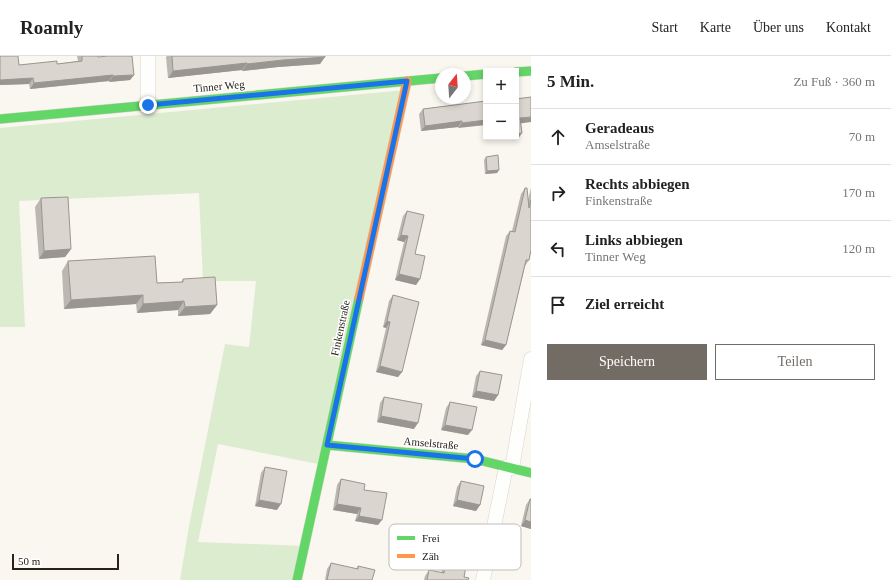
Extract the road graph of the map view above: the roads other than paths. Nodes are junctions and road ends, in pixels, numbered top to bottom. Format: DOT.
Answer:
graph roads {
  1 [pos="148,56"];
  2 [pos="531,71"];
  3 [pos="519,72"];
  4 [pos="483,74"];
  5 [pos="471,75"];
  6 [pos="435,79"];
  7 [pos="407,81"];
  8 [pos="148,105"];
  9 [pos="0,119"];
  10 [pos="531,359"];
  11 [pos="327,445"];
  12 [pos="509,468"];
  13 [pos="531,473"];
  14 [pos="496,524"];
  15 [pos="485,570"];
  16 [pos="297,580"];
  17 [pos="483,580"];
  1 -- 8 [label="street"];
  2 -- 3 [label="street"];
  4 -- 5 [label="street"];
  6 -- 7 [label="street, Tinner Weg"];
  7 -- 8 [label="street, Tinner Weg"];
  7 -- 11 [label="street, Finkenstraße"];
  8 -- 9 [label="street, Tinner Weg"];
  10 -- 12 [label="street"];
  11 -- 12 [label="street, Amselstraße"];
  11 -- 16 [label="street, Finkenstraße"];
  12 -- 13 [label="street, Amselstraße"];
  12 -- 14 [label="street"];
  15 -- 17 [label="street"];
}
